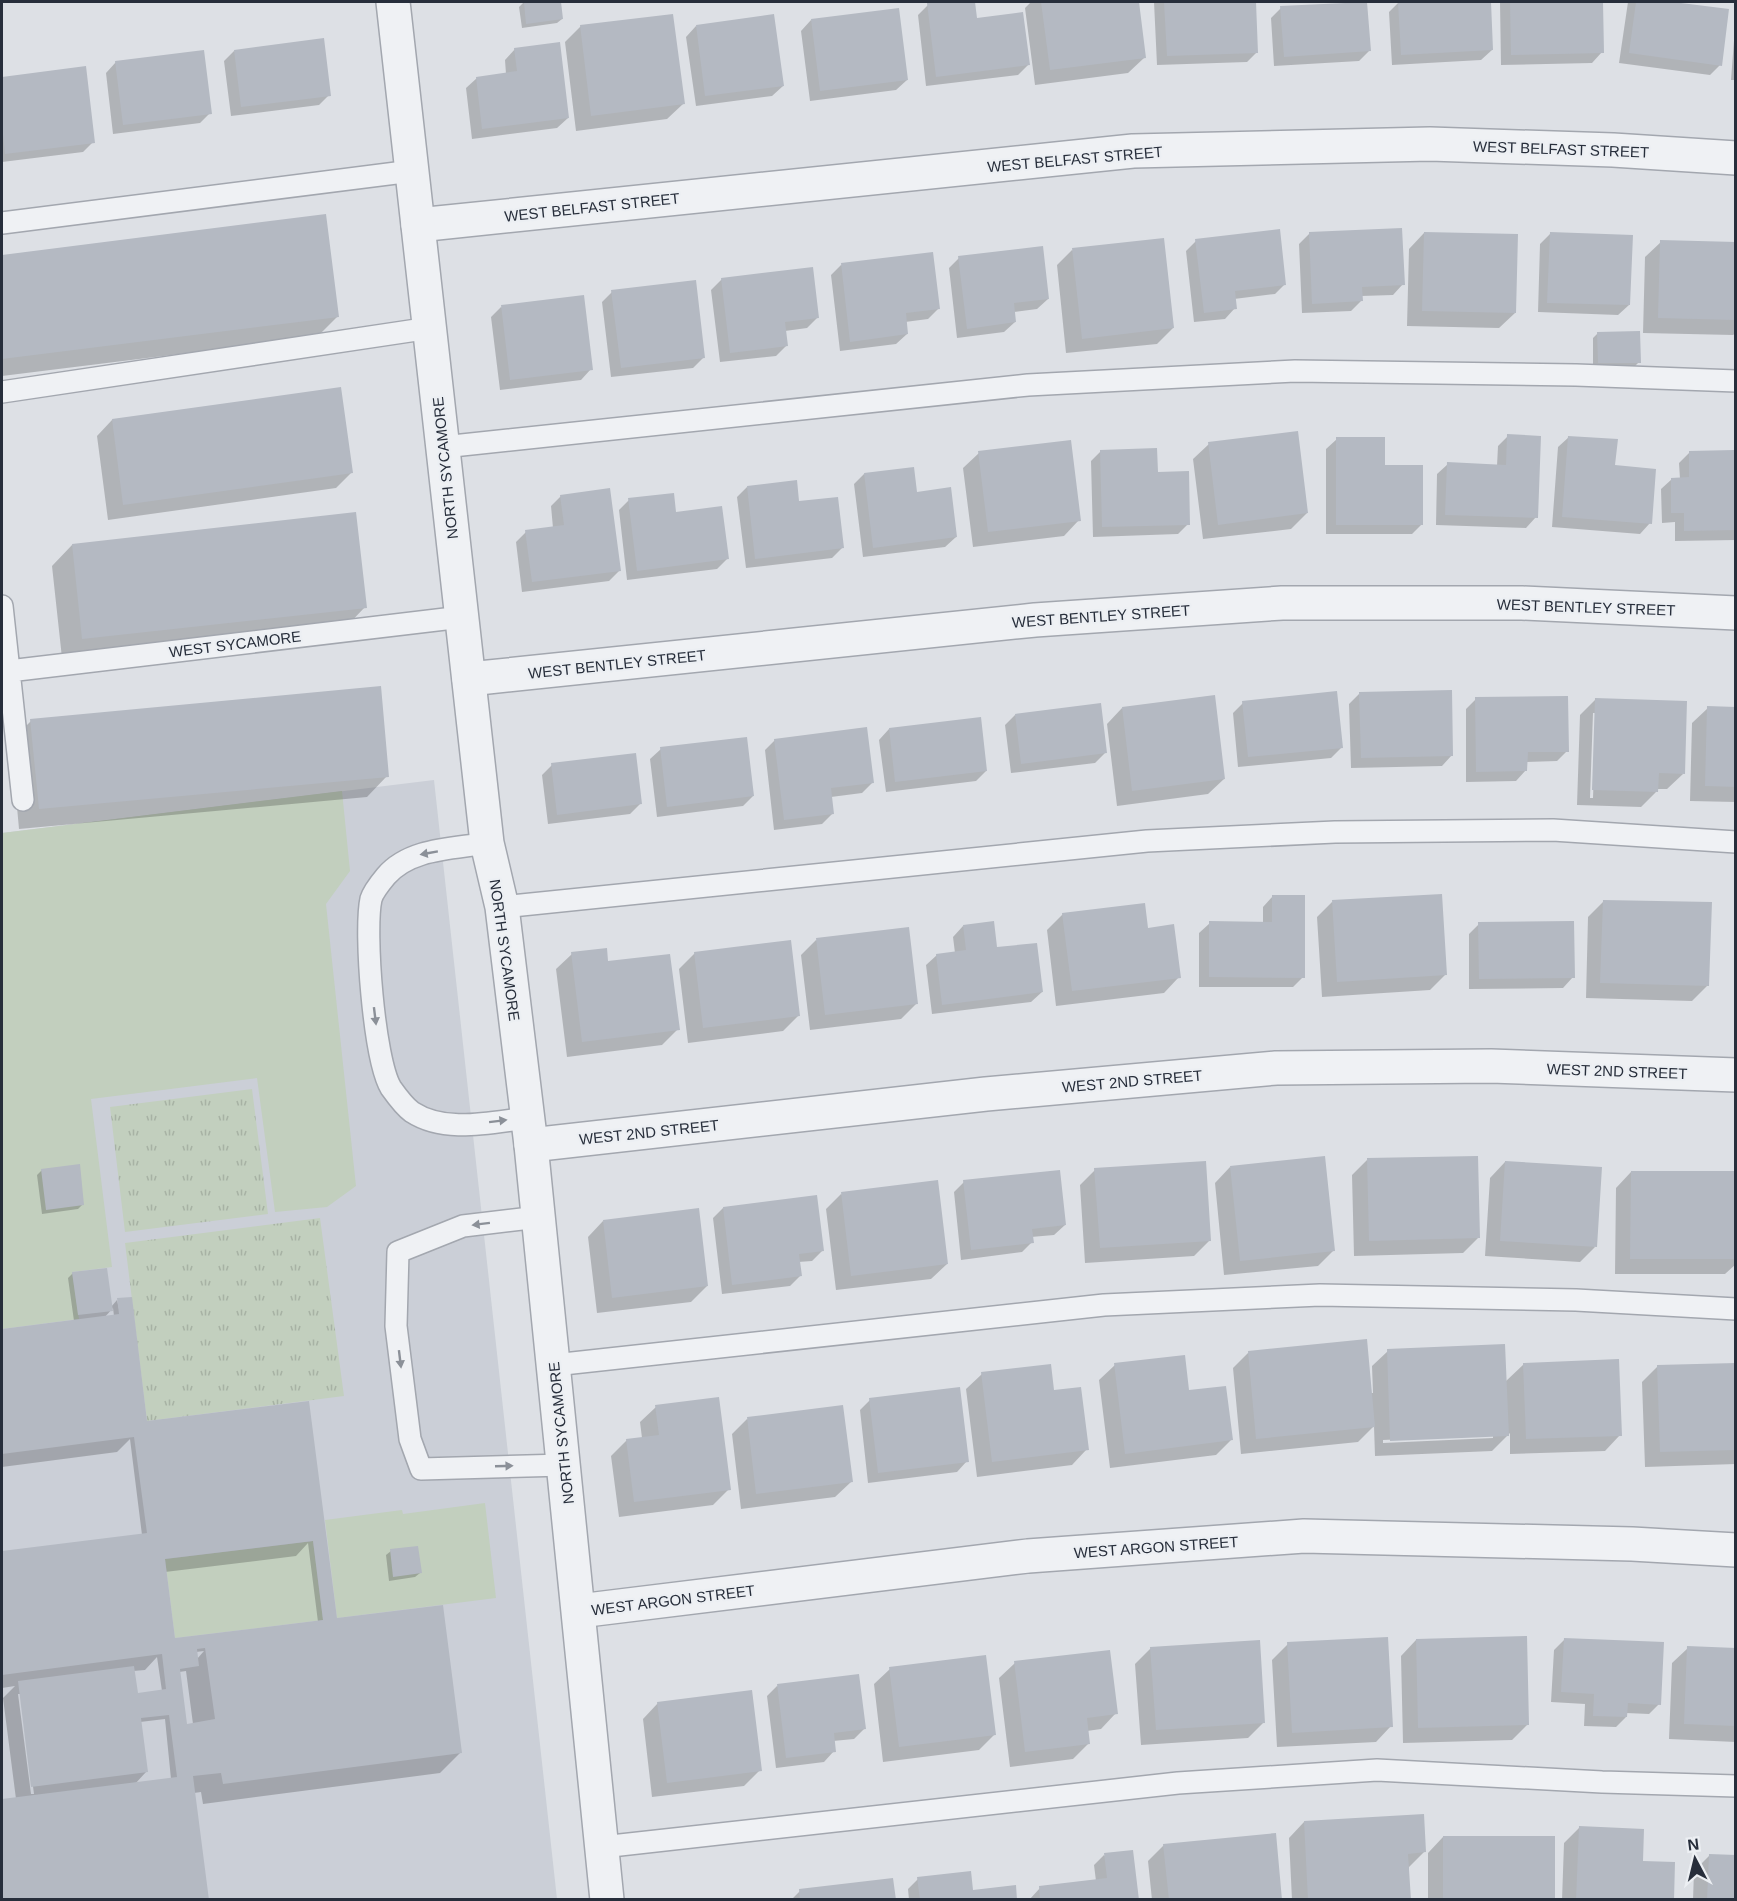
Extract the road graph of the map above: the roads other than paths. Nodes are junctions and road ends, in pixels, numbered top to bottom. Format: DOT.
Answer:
graph roads {
  1 [pos="393,2"];
  2 [pos="1736,158"];
  3 [pos="412,171"];
  4 [pos="2,223"];
  5 [pos="418,225"];
  6 [pos="430,328"];
  7 [pos="1736,381"];
  8 [pos="2,392"];
  9 [pos="443,447"];
  10 [pos="2,606"];
  11 [pos="1736,613"];
  12 [pos="462,617"];
  13 [pos="9,671"];
  14 [pos="469,679"];
  15 [pos="23,800"];
  16 [pos="1736,842"];
  17 [pos="487,843"];
  18 [pos="502,907"];
  19 [pos="1736,1075"];
  20 [pos="529,1132"];
  21 [pos="539,1216"];
  22 [pos="1736,1309"];
  23 [pos="554,1365"];
  24 [pos="564,1465"];
  25 [pos="1736,1550"];
  26 [pos="579,1611"];
  27 [pos="1736,1786"];
  28 [pos="602,1847"];
  29 [pos="607,1899"];
  1 -- 3 [label="street, NORTH SYCAMORE"];
  2 -- 5 [label="street, WEST BELFAST STREET"];
  3 -- 4 [label="lane"];
  3 -- 5 [label="street, NORTH SYCAMORE"];
  5 -- 6 [label="street, NORTH SYCAMORE"];
  6 -- 8 [label="lane"];
  6 -- 9 [label="street, NORTH SYCAMORE"];
  7 -- 9 [label="lane"];
  9 -- 12 [label="street, NORTH SYCAMORE"];
  10 -- 13 [label="lane"];
  11 -- 14 [label="street, WEST BENTLEY STREET"];
  12 -- 13 [label="lane, WEST SYCAMORE"];
  12 -- 14 [label="street, NORTH SYCAMORE"];
  13 -- 15 [label="lane"];
  14 -- 17 [label="street, NORTH SYCAMORE"];
  16 -- 18 [label="lane"];
  17 -- 18 [label="street, NORTH SYCAMORE"];
  17 -- 20 [label="lane, one-way"];
  18 -- 20 [label="street, NORTH SYCAMORE"];
  19 -- 20 [label="street, WEST 2ND STREET"];
  20 -- 21 [label="street, NORTH SYCAMORE"];
  21 -- 23 [label="street, NORTH SYCAMORE"];
  21 -- 24 [label="lane, one-way"];
  22 -- 23 [label="lane"];
  23 -- 24 [label="street, NORTH SYCAMORE"];
  24 -- 26 [label="street, NORTH SYCAMORE"];
  25 -- 26 [label="street, WEST ARGON STREET"];
  26 -- 28 [label="street, NORTH SYCAMORE"];
  27 -- 28 [label="lane"];
  28 -- 29 [label="street, NORTH SYCAMORE"];
}
